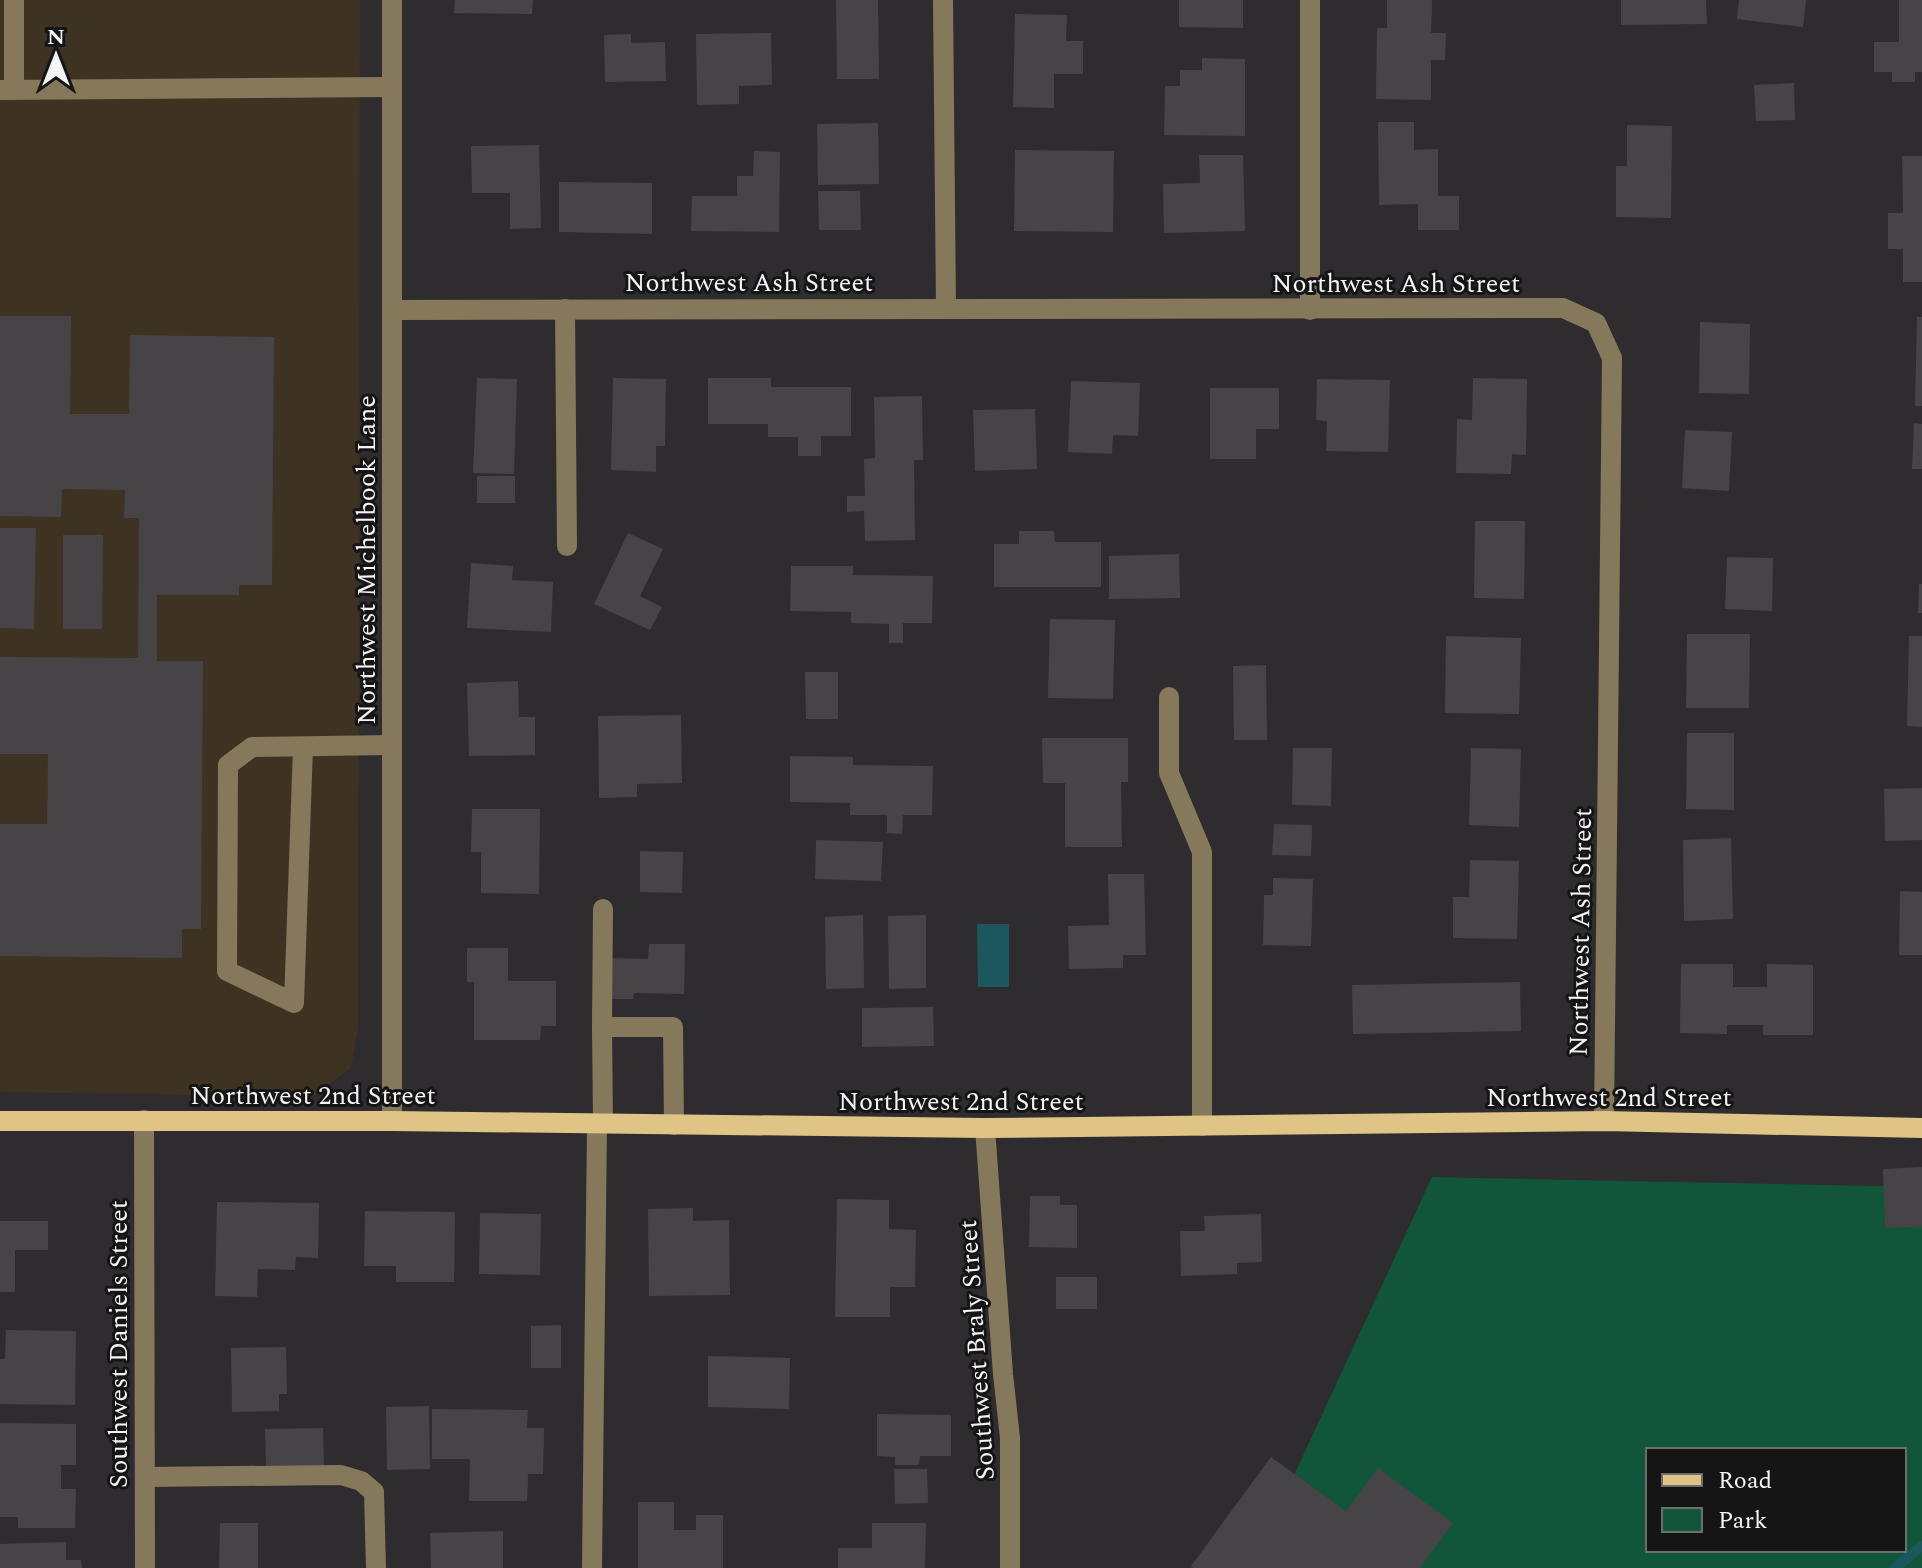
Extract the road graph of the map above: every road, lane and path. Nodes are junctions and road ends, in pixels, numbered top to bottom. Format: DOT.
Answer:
graph roads {
  1 [pos="14,0"];
  2 [pos="392,0"];
  3 [pos="943,0"];
  4 [pos="1310,0"];
  5 [pos="392,87"];
  6 [pos="7,90"];
  7 [pos="946,308"];
  8 [pos="565,309"];
  9 [pos="392,310"];
  10 [pos="1310,310"];
  11 [pos="567,546"];
  12 [pos="1169,697"];
  13 [pos="392,745"];
  14 [pos="303,747"];
  15 [pos="603,909"];
  16 [pos="602,1027"];
  17 [pos="144,1120"];
  18 [pos="0,1121"];
  19 [pos="392,1121"];
  20 [pos="1604,1121"];
  21 [pos="600,1124"];
  22 [pos="674,1125"];
  23 [pos="1202,1126"];
  24 [pos="985,1128"];
  25 [pos="1922,1128"];
  26 [pos="145,1477"];
  27 [pos="145,1568"];
  28 [pos="376,1568"];
  29 [pos="592,1568"];
  30 [pos="1010,1568"];
  1 -- 6 [label="street"];
  2 -- 5 [label="street, Northwest Michelbook Lane"];
  3 -- 7 [label="street"];
  4 -- 10 [label="street"];
  5 -- 6 [label="street"];
  5 -- 9 [label="street, Northwest Michelbook Lane"];
  7 -- 8 [label="street, Northwest Ash Street"];
  7 -- 10 [label="street, Northwest Ash Street"];
  8 -- 9 [label="street, Northwest Ash Street"];
  8 -- 11 [label="street"];
  9 -- 13 [label="street, Northwest Michelbook Lane"];
  10 -- 20 [label="street, Northwest Ash Street"];
  12 -- 23 [label="street"];
  13 -- 14 [label="street"];
  13 -- 19 [label="street, Northwest Michelbook Lane"];
  14 -- 14 [label="street"];
  15 -- 16 [label="street"];
  16 -- 21 [label="street"];
  16 -- 22 [label="street"];
  17 -- 18 [label="main road, Northwest 2nd Street"];
  17 -- 19 [label="main road, Northwest 2nd Street"];
  17 -- 26 [label="street, Southwest Daniels Street"];
  19 -- 21 [label="main road, Northwest 2nd Street"];
  20 -- 23 [label="main road, Northwest 2nd Street"];
  20 -- 25 [label="main road, Northwest 2nd Street"];
  21 -- 22 [label="main road, Northwest 2nd Street"];
  21 -- 29 [label="street"];
  22 -- 24 [label="main road, Northwest 2nd Street"];
  23 -- 24 [label="main road, Northwest 2nd Street"];
  24 -- 30 [label="street, Southwest Braly Street"];
  26 -- 27 [label="street, Southwest Daniels Street"];
  26 -- 28 [label="street"];
}
